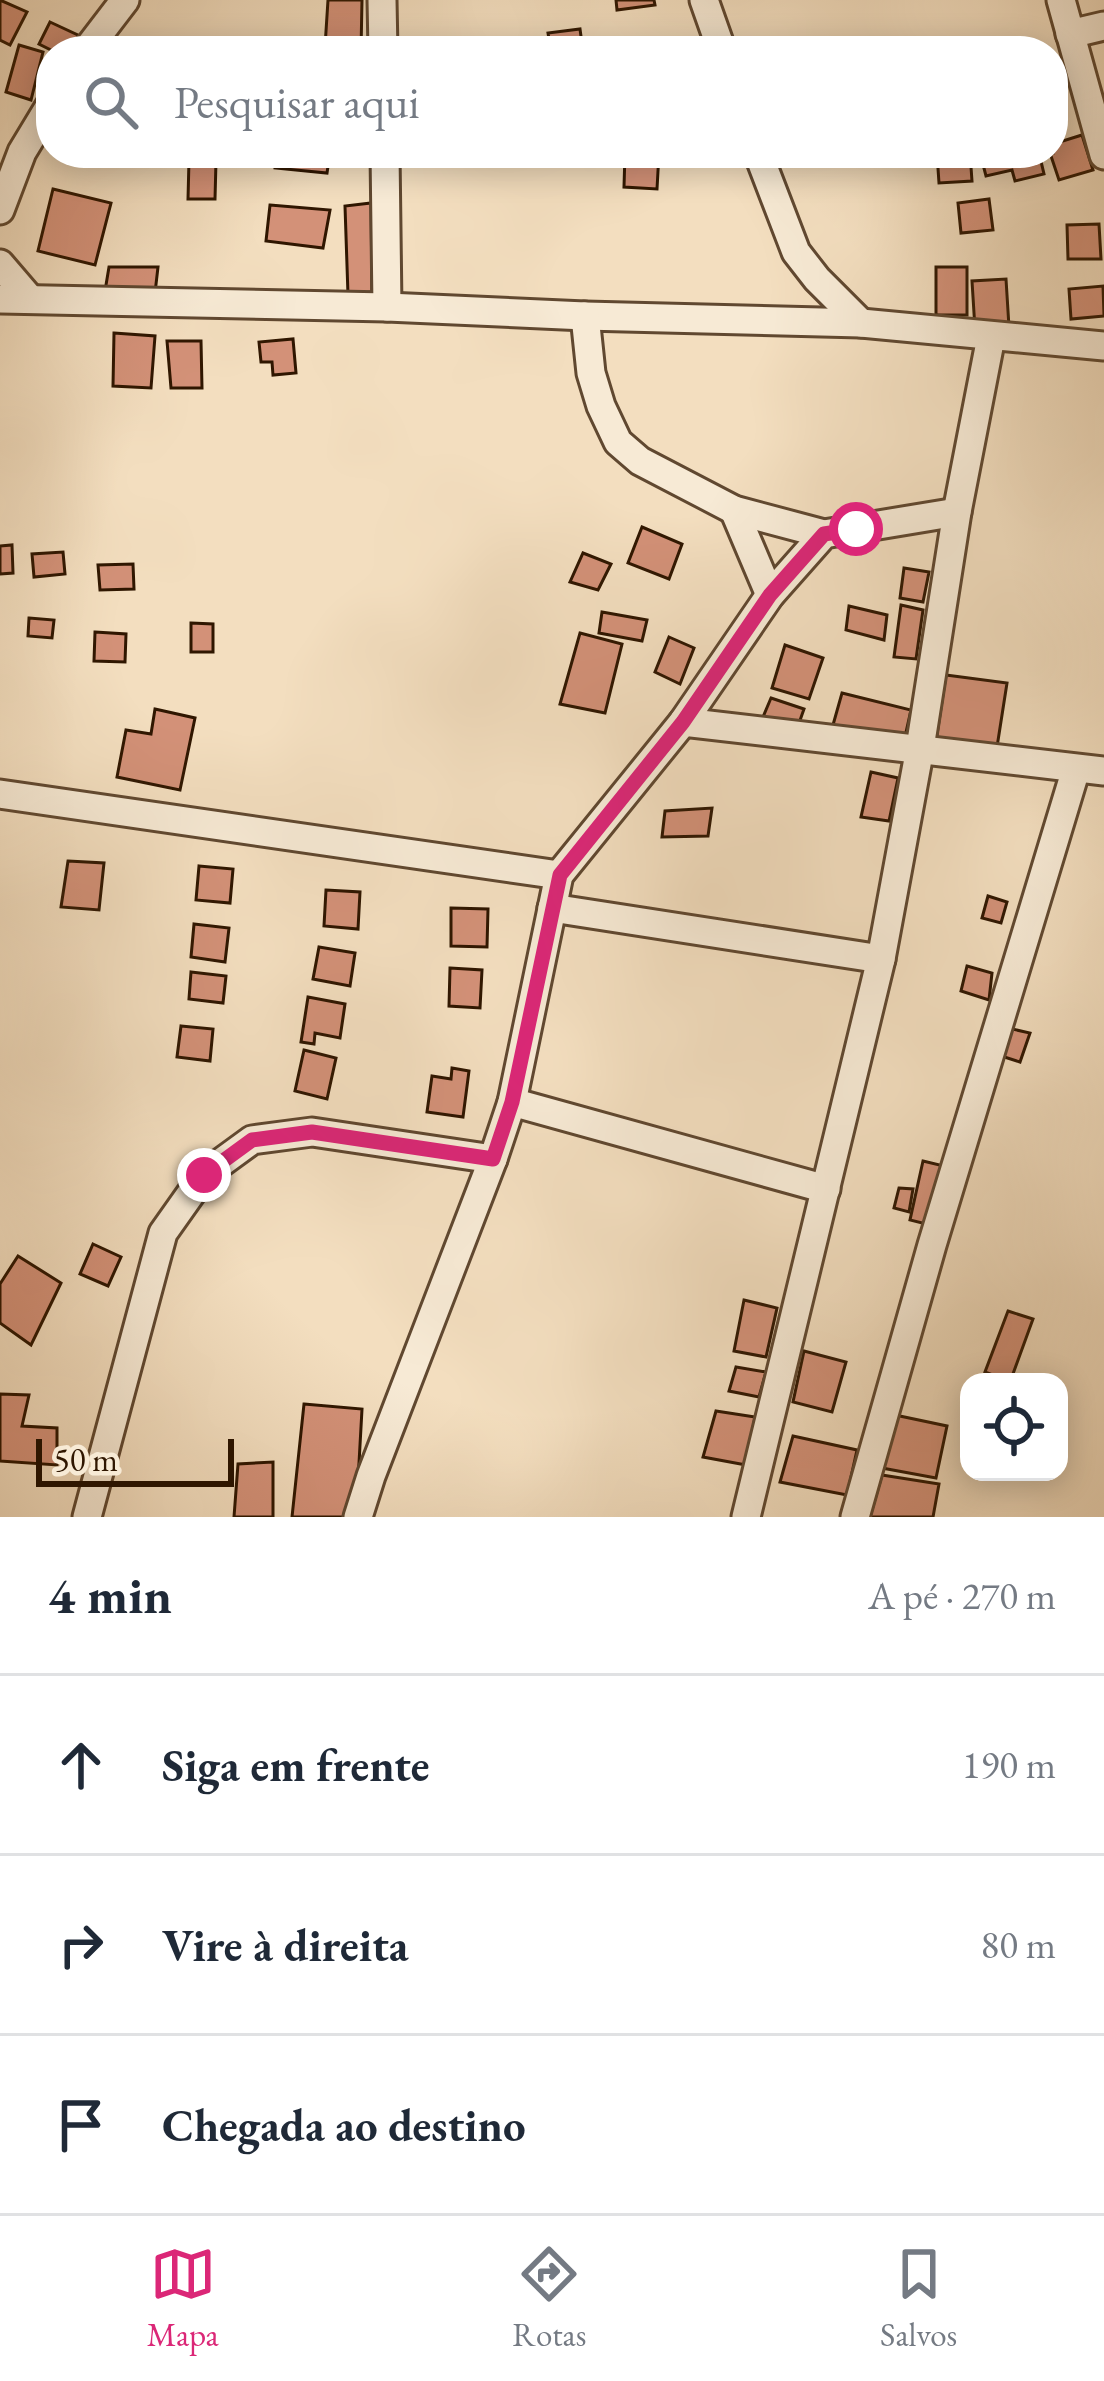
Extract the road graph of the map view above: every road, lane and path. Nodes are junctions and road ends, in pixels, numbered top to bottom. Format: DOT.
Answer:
graph roads {
  1 [pos="125,0"];
  2 [pos="382,0"];
  3 [pos="704,0"];
  4 [pos="1061,0"];
  5 [pos="1104,26"];
  6 [pos="1070,34"];
  7 [pos="97,36"];
  8 [pos="383,36"];
  9 [pos="717,36"];
  10 [pos="36,129"];
  11 [pos="1104,155"];
  12 [pos="385,168"];
  13 [pos="764,168"];
  14 [pos="0,210"];
  15 [pos="0,264"];
  16 [pos="0,298"];
  17 [pos="30,299"];
  18 [pos="387,307"];
  19 [pos="585,316"];
  20 [pos="861,322"];
  21 [pos="991,337"];
  22 [pos="1104,346"];
  23 [pos="734,509"];
  24 [pos="957,512"];
  25 [pos="824,534"];
  26 [pos="770,595"];
  27 [pos="683,722"];
  28 [pos="920,748"];
  29 [pos="1090,770"];
  30 [pos="0,794"];
  31 [pos="560,875"];
  32 [pos="551,908"];
  33 [pos="881,959"];
  34 [pos="512,1102"];
  35 [pos="493,1159"];
  36 [pos="826,1189"];
  37 [pos="87,1517"];
  38 [pos="358,1517"];
  39 [pos="746,1517"];
  40 [pos="855,1517"];
  1 -- 7 [label="street"];
  2 -- 8 [label="street"];
  3 -- 9 [label="street"];
  4 -- 6 [label="street"];
  5 -- 6 [label="street"];
  6 -- 11 [label="street"];
  10 -- 14 [label="street"];
  12 -- 18 [label="street"];
  13 -- 20 [label="street"];
  15 -- 17 [label="street"];
  16 -- 17 [label="street"];
  17 -- 18 [label="street"];
  18 -- 19 [label="street"];
  19 -- 20 [label="street"];
  19 -- 23 [label="street"];
  20 -- 21 [label="street"];
  21 -- 22 [label="street"];
  21 -- 24 [label="street"];
  23 -- 25 [label="street"];
  23 -- 26 [label="street"];
  24 -- 25 [label="street"];
  24 -- 28 [label="street"];
  25 -- 26 [label="street"];
  26 -- 27 [label="street"];
  27 -- 28 [label="street"];
  27 -- 31 [label="street"];
  28 -- 29 [label="street"];
  28 -- 33 [label="street"];
  29 -- 40 [label="street"];
  30 -- 31 [label="street"];
  31 -- 32 [label="street"];
  32 -- 33 [label="street"];
  32 -- 34 [label="street"];
  33 -- 36 [label="street"];
  34 -- 35 [label="street"];
  34 -- 36 [label="street"];
  35 -- 37 [label="street"];
  35 -- 38 [label="street"];
  36 -- 39 [label="street"];
}
